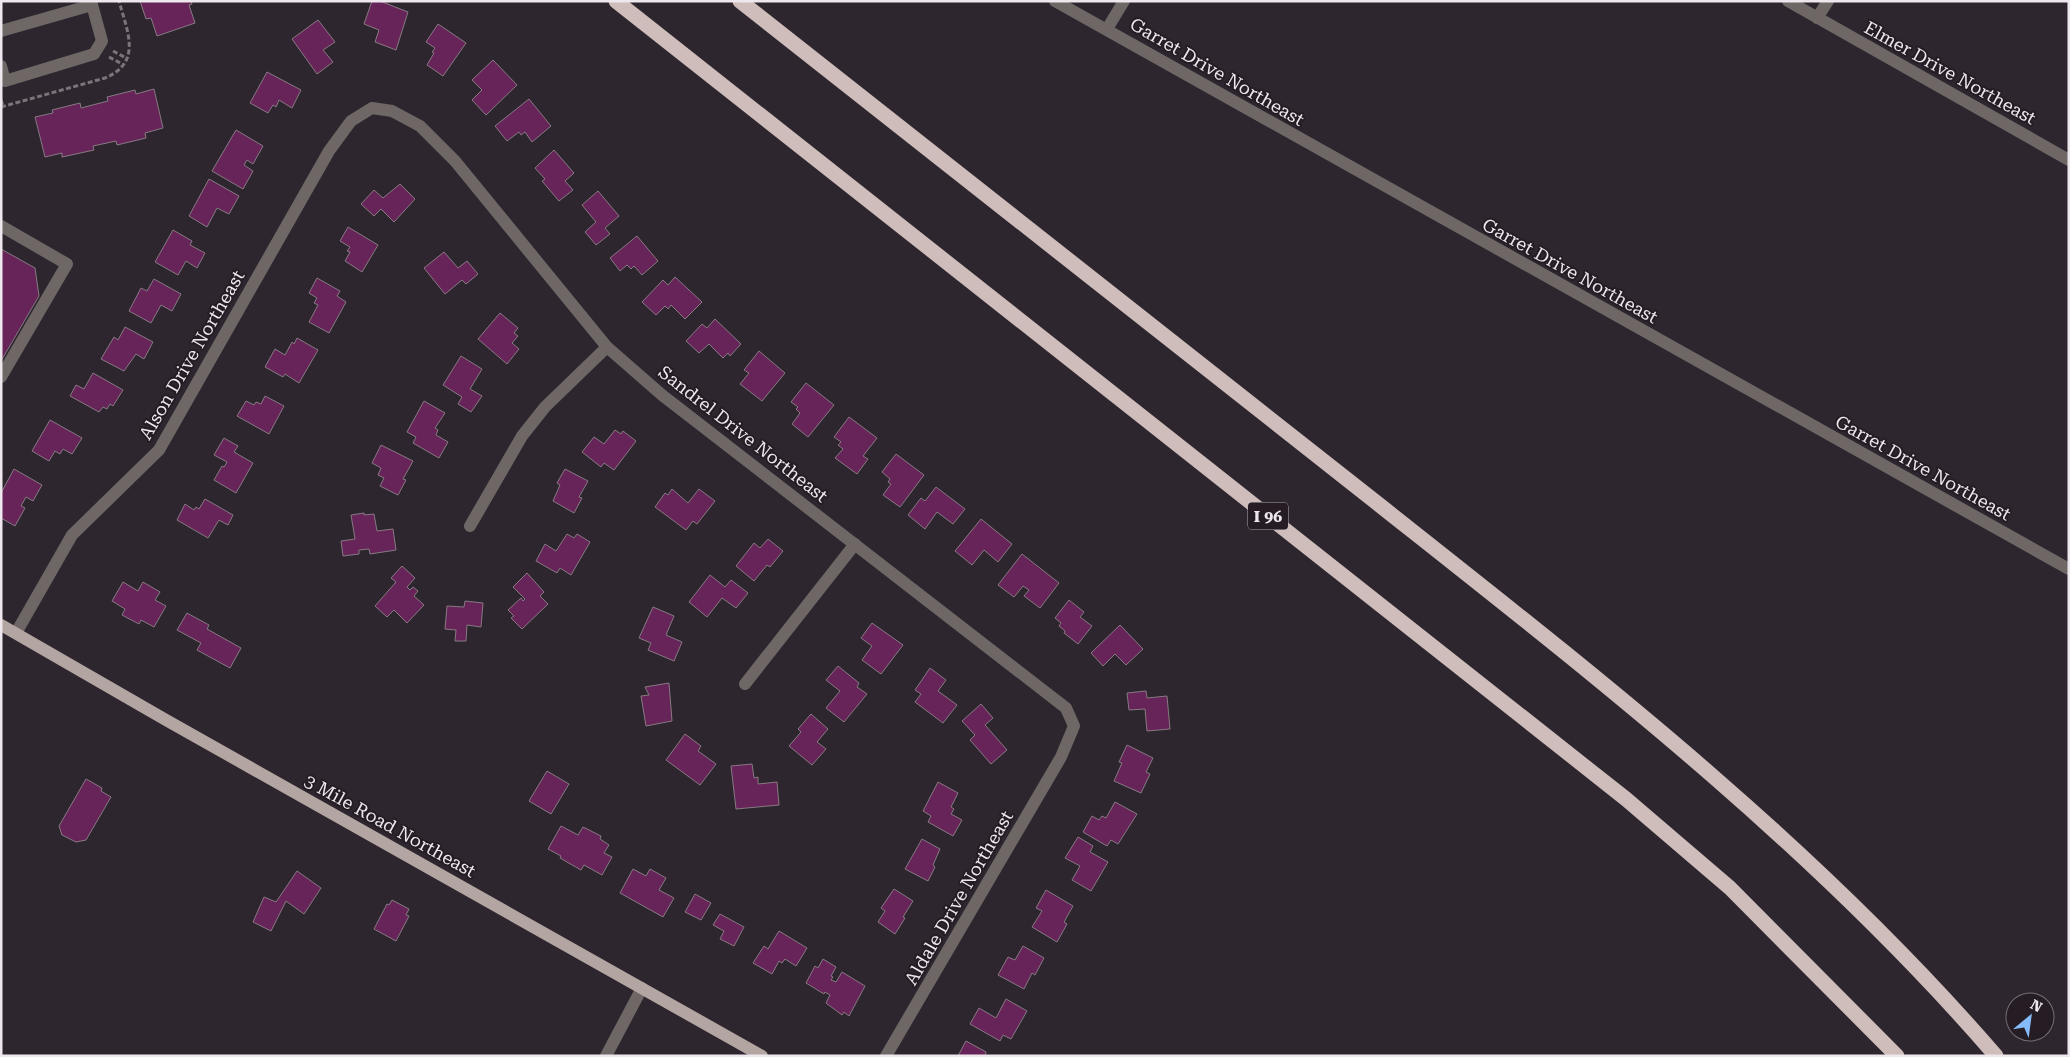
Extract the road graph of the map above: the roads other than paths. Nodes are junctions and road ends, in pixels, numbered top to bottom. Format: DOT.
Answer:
graph roads {
  1 [pos="616,1"];
  2 [pos="740,1"];
  3 [pos="1055,1"];
  4 [pos="1124,1"];
  5 [pos="1788,1"];
  6 [pos="1828,1"];
  7 [pos="92,3"];
  8 [pos="1817,18"];
  9 [pos="1107,29"];
  10 [pos="1,31"];
  11 [pos="1,66"];
  12 [pos="398,114"];
  13 [pos="2069,160"];
  14 [pos="1,226"];
  15 [pos="607,347"];
  16 [pos="1,377"];
  17 [pos="470,526"];
  18 [pos="855,544"];
  19 [pos="2069,569"];
  20 [pos="1,625"];
  21 [pos="16,632"];
  22 [pos="745,684"];
  23 [pos="1061,758"];
  24 [pos="642,988"];
  25 [pos="757,1055"];
  26 [pos="606,1056"];
  27 [pos="886,1056"];
  28 [pos="1897,1056"];
  29 [pos="1996,1056"];
  1 -- 28 [label="highway, I 96"];
  2 -- 29 [label="highway"];
  3 -- 9 [label="street, Garret Drive Northeast"];
  4 -- 9 [label="street"];
  5 -- 8 [label="street, Elmer Drive Northeast"];
  6 -- 8 [label="street"];
  7 -- 10 [label="street"];
  7 -- 11 [label="street"];
  8 -- 13 [label="street, Elmer Drive Northeast"];
  9 -- 19 [label="street, Garret Drive Northeast"];
  12 -- 15 [label="street, Sandrel Drive Northeast"];
  12 -- 21 [label="street, Alson Drive Northeast"];
  14 -- 16 [label="street"];
  15 -- 17 [label="street"];
  15 -- 18 [label="street, Sandrel Drive Northeast"];
  18 -- 22 [label="street"];
  18 -- 23 [label="street, Sandrel Drive Northeast"];
  20 -- 21 [label="main road, 3 Mile Road Northeast"];
  21 -- 24 [label="main road, 3 Mile Road Northeast"];
  23 -- 27 [label="street, Aldale Drive Northeast"];
  24 -- 25 [label="main road, 3 Mile Road Northeast"];
  24 -- 26 [label="street"];
}
